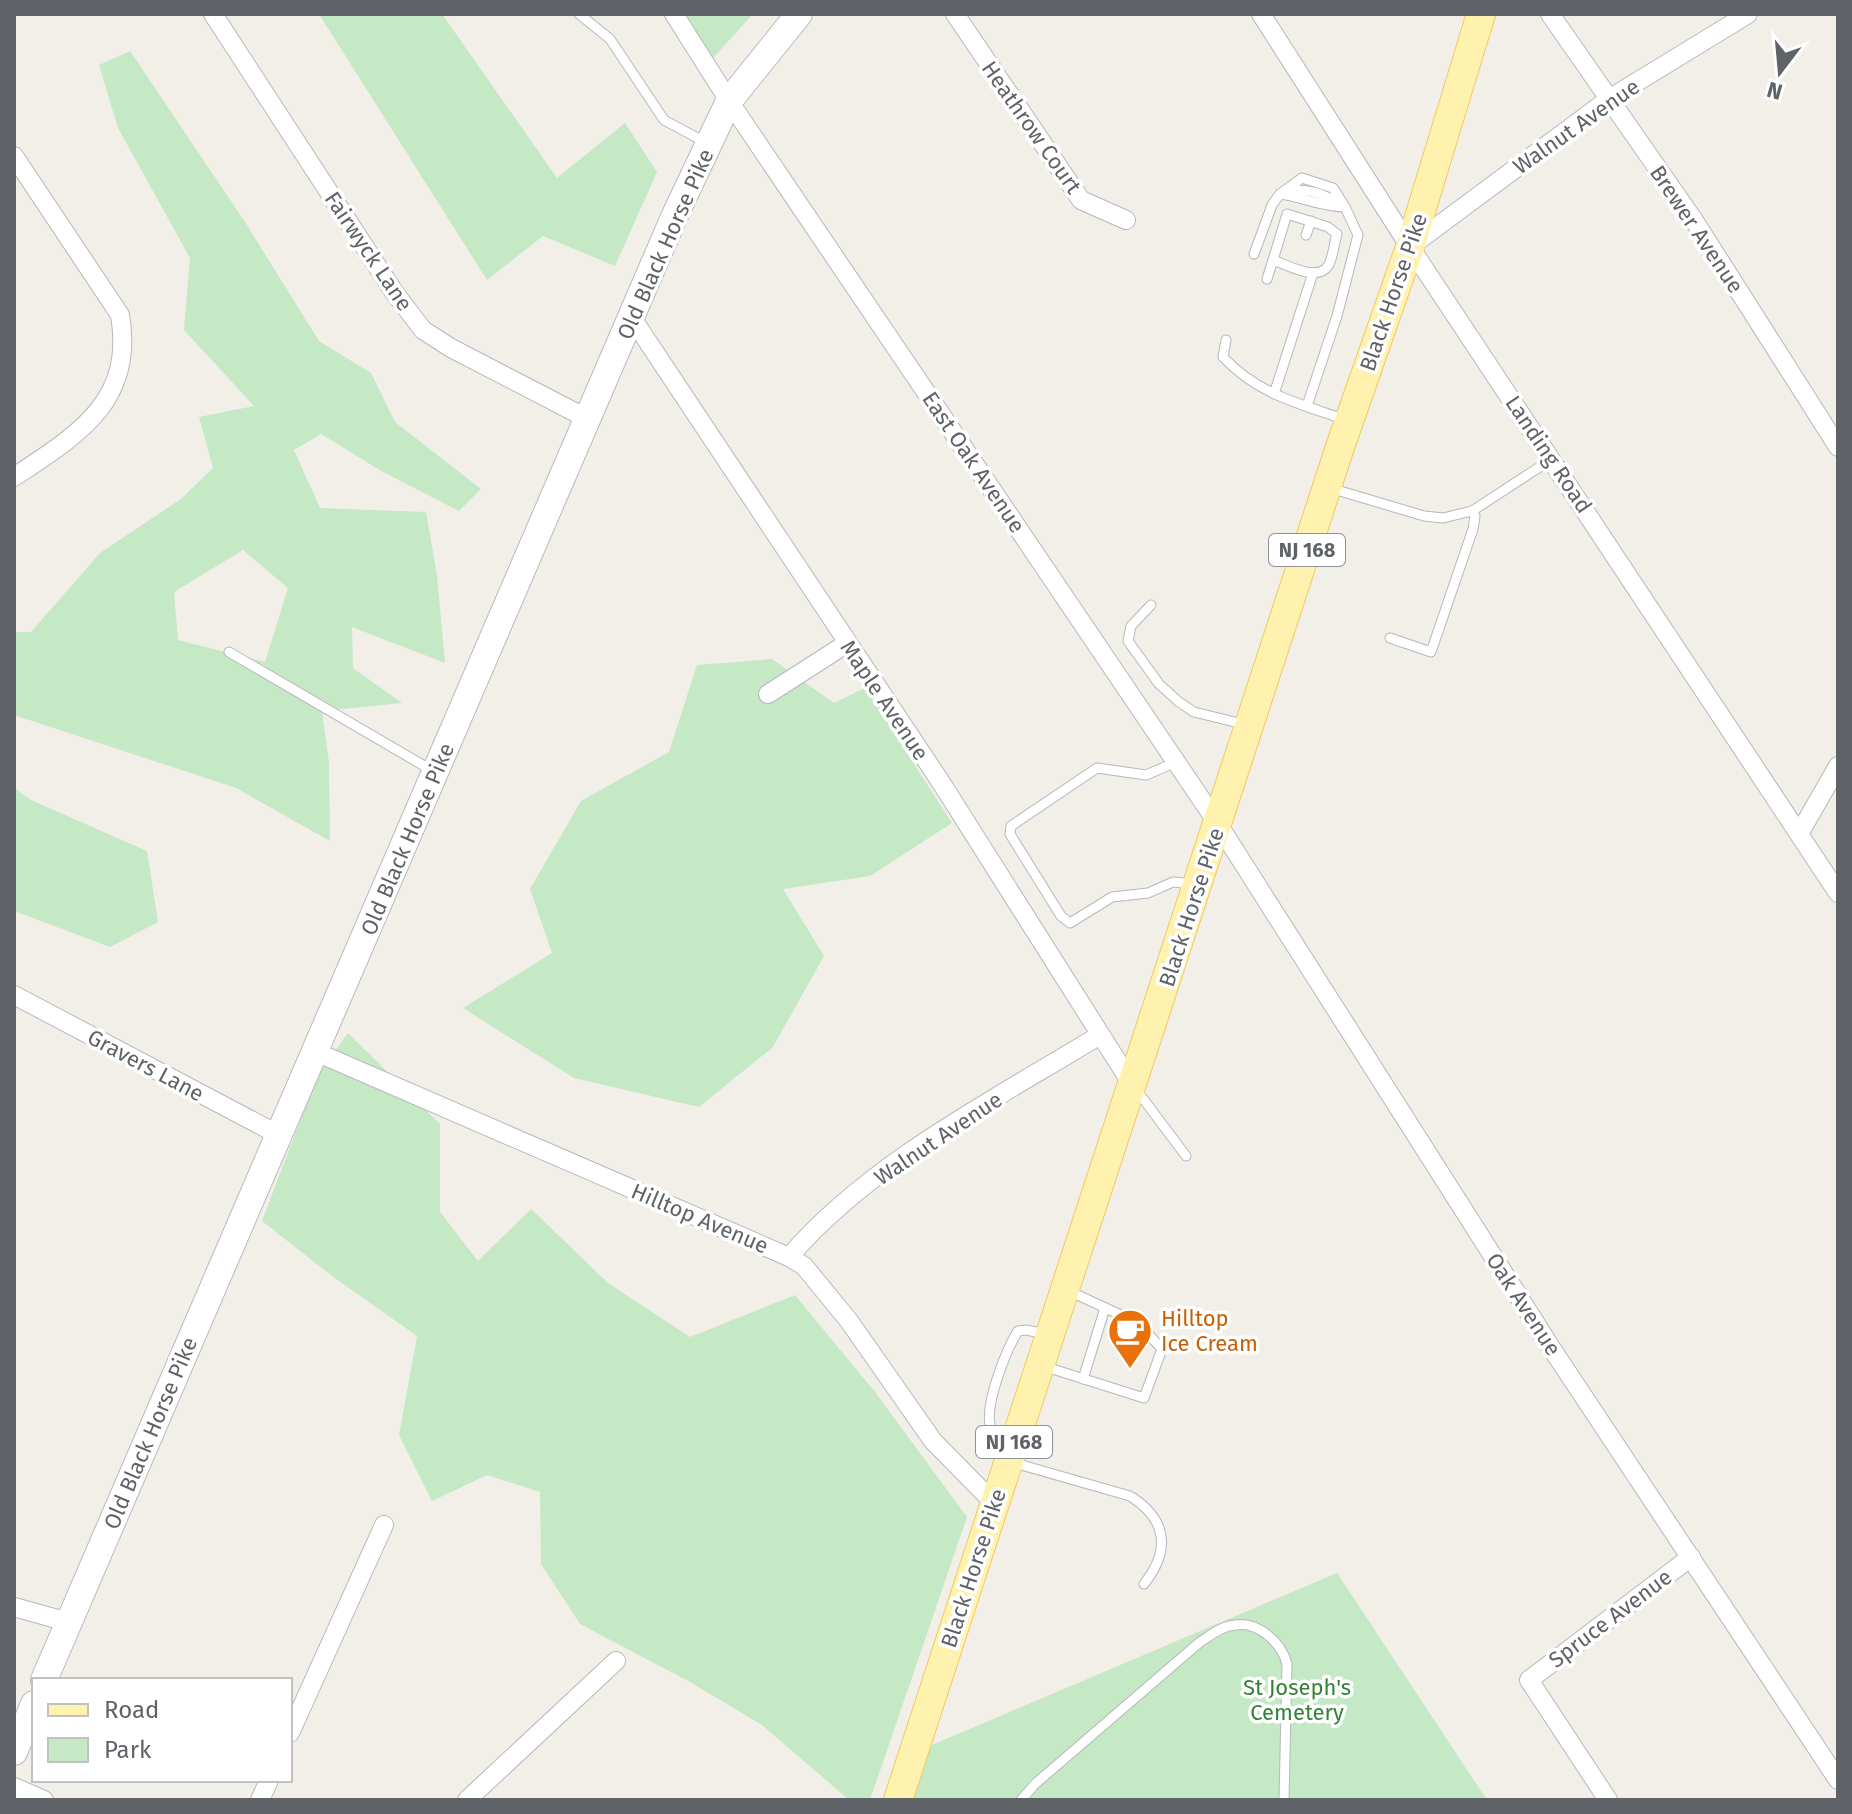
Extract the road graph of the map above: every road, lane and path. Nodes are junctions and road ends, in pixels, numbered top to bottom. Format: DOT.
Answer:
graph roads {
  1 [pos="213,14"];
  2 [pos="579,14"];
  3 [pos="674,14"];
  4 [pos="799,14"];
  5 [pos="955,14"];
  6 [pos="1261,14"];
  7 [pos="1481,14"];
  8 [pos="1550,14"];
  9 [pos="1748,14"];
  10 [pos="1609,99"];
  11 [pos="729,101"];
  12 [pos="708,144"];
  13 [pos="14,156"];
  14 [pos="1280,194"];
  15 [pos="1345,207"];
  16 [pos="1126,220"];
  17 [pos="1311,221"];
  18 [pos="1323,225"];
  19 [pos="1306,235"];
  20 [pos="1319,239"];
  21 [pos="1410,247"];
  22 [pos="1254,254"];
  23 [pos="1299,256"];
  24 [pos="1273,260"];
  25 [pos="1311,260"];
  26 [pos="1296,268"];
  27 [pos="1310,272"];
  28 [pos="1267,279"];
  29 [pos="632,318"];
  30 [pos="1226,340"];
  31 [pos="1274,394"];
  32 [pos="1307,406"];
  33 [pos="588,419"];
  34 [pos="1349,421"];
  35 [pos="1838,447"];
  36 [pos="1552,459"];
  37 [pos="14,477"];
  38 [pos="1327,487"];
  39 [pos="1472,511"];
  40 [pos="1151,605"];
  41 [pos="1390,638"];
  42 [pos="846,644"];
  43 [pos="229,652"];
  44 [pos="768,694"];
  45 [pos="1250,726"];
  46 [pos="1176,762"];
  47 [pos="1838,766"];
  48 [pos="436,773"];
  49 [pos="1218,824"];
  50 [pos="1799,834"];
  51 [pos="1198,884"];
  52 [pos="1838,893"];
  53 [pos="14,995"];
  54 [pos="1100,1035"];
  55 [pos="316,1052"];
  56 [pos="1133,1086"];
  57 [pos="279,1135"];
  58 [pos="1186,1156"];
  59 [pos="789,1257"];
  60 [pos="1065,1289"];
  61 [pos="1105,1308"];
  62 [pos="1050,1335"];
  63 [pos="1040,1365"];
  64 [pos="1083,1379"];
  65 [pos="1010,1453"];
  66 [pos="994,1503"];
  67 [pos="384,1525"];
  68 [pos="1691,1557"];
  69 [pos="1144,1584"];
  70 [pos="14,1607"];
  71 [pos="68,1622"];
  72 [pos="616,1661"];
  73 [pos="45,1678"];
  74 [pos="32,1709"];
  75 [pos="292,1729"];
  76 [pos="14,1752"];
  77 [pos="1838,1780"];
  78 [pos="14,1787"];
  79 [pos="44,1800"];
  80 [pos="467,1800"];
  81 [pos="898,1800"];
  82 [pos="1021,1800"];
  83 [pos="1284,1800"];
  84 [pos="1608,1800"];
  1 -- 33 [label="street, Fairwyck Lane"];
  2 -- 12 [label="lane"];
  3 -- 11 [label="street, East Oak Avenue"];
  4 -- 11 [label="street, Old Black Horse Pike"];
  5 -- 16 [label="street, Heathrow Court"];
  6 -- 21 [label="street, Landing Road"];
  7 -- 21 [label="main road, Black Horse Pike / NJ 168"];
  8 -- 10 [label="street, Brewer Avenue"];
  9 -- 10 [label="street, Walnut Avenue"];
  10 -- 21 [label="street, Walnut Avenue"];
  10 -- 35 [label="street, Brewer Avenue"];
  11 -- 12 [label="street, Old Black Horse Pike"];
  11 -- 46 [label="street, East Oak Avenue"];
  12 -- 29 [label="street, Old Black Horse Pike"];
  13 -- 37 [label="street"];
  14 -- 15 [label="lane"];
  14 -- 15 [label="lane"];
  14 -- 22 [label="lane"];
  15 -- 32 [label="lane"];
  17 -- 18 [label="lane"];
  17 -- 19 [label="lane"];
  17 -- 24 [label="lane"];
  18 -- 20 [label="lane"];
  18 -- 27 [label="lane"];
  21 -- 34 [label="main road, Black Horse Pike / NJ 168"];
  21 -- 36 [label="street, Landing Road"];
  23 -- 26 [label="lane"];
  24 -- 26 [label="lane"];
  24 -- 28 [label="lane"];
  25 -- 27 [label="lane"];
  26 -- 27 [label="lane"];
  27 -- 31 [label="lane"];
  29 -- 33 [label="street, Old Black Horse Pike"];
  29 -- 42 [label="street, Maple Avenue"];
  30 -- 31 [label="lane"];
  31 -- 32 [label="lane"];
  32 -- 34 [label="lane"];
  33 -- 48 [label="street, Old Black Horse Pike"];
  34 -- 38 [label="main road, Black Horse Pike / NJ 168"];
  36 -- 39 [label="lane"];
  36 -- 50 [label="street, Landing Road"];
  38 -- 39 [label="lane"];
  38 -- 45 [label="main road, Black Horse Pike / NJ 168"];
  39 -- 41 [label="lane"];
  40 -- 45 [label="lane"];
  42 -- 44 [label="street"];
  42 -- 54 [label="street, Maple Avenue"];
  43 -- 48 [label="lane"];
  45 -- 49 [label="main road, Black Horse Pike / NJ 168"];
  46 -- 49 [label="street, East Oak Avenue"];
  46 -- 51 [label="lane"];
  47 -- 50 [label="street"];
  48 -- 55 [label="street, Old Black Horse Pike"];
  49 -- 51 [label="main road, Black Horse Pike / NJ 168"];
  49 -- 68 [label="street, Oak Avenue"];
  50 -- 52 [label="street, Landing Road"];
  51 -- 56 [label="main road, Black Horse Pike / NJ 168"];
  53 -- 57 [label="street, Gravers Lane"];
  54 -- 56 [label="street, Maple Avenue"];
  54 -- 59 [label="street, Walnut Avenue"];
  55 -- 57 [label="street, Old Black Horse Pike"];
  55 -- 59 [label="street, Hilltop Avenue"];
  56 -- 58 [label="lane"];
  56 -- 60 [label="main road, Black Horse Pike / NJ 168"];
  57 -- 71 [label="street, Old Black Horse Pike"];
  59 -- 66 [label="street, Hilltop Avenue"];
  60 -- 61 [label="lane"];
  60 -- 62 [label="main road, Black Horse Pike / NJ 168"];
  61 -- 64 [label="lane"];
  61 -- 64 [label="lane"];
  62 -- 63 [label="main road, Black Horse Pike / NJ 168"];
  62 -- 65 [label="lane"];
  63 -- 64 [label="lane"];
  63 -- 65 [label="main road, Black Horse Pike / NJ 168"];
  65 -- 66 [label="main road, Black Horse Pike / NJ 168"];
  65 -- 69 [label="lane"];
  66 -- 81 [label="main road, Black Horse Pike / NJ 168"];
  67 -- 75 [label="street"];
  68 -- 77 [label="street, Oak Avenue"];
  68 -- 84 [label="street, Spruce Avenue"];
  70 -- 71 [label="street"];
  71 -- 73 [label="street, Old Black Horse Pike"];
  72 -- 80 [label="street"];
  74 -- 76 [label="street"];
  78 -- 79 [label="street"];
  82 -- 83 [label="lane"];
}
